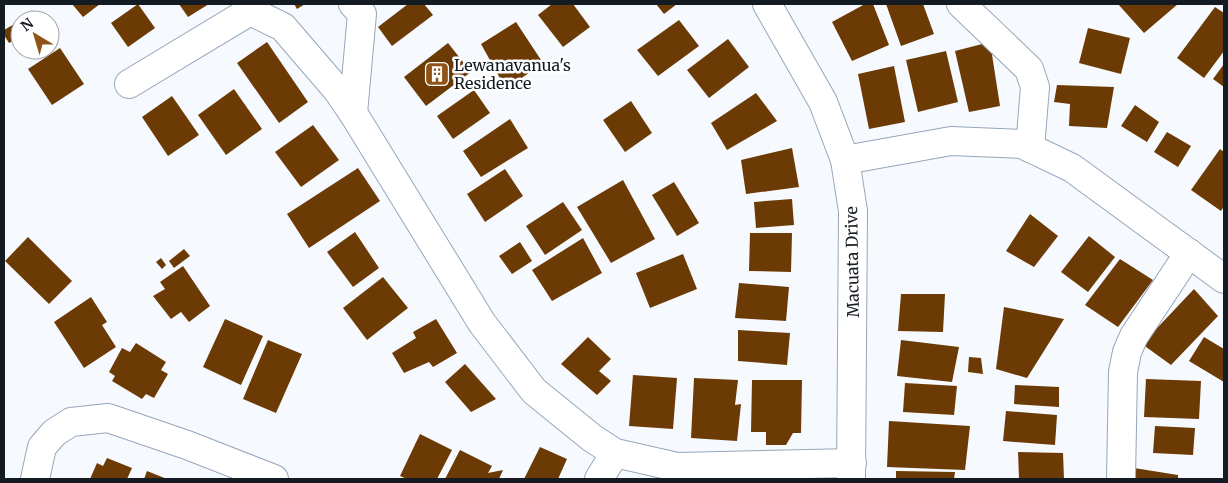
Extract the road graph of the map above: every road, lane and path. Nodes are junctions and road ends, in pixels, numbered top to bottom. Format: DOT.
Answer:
graph roads {
  1 [pos="767,4"];
  2 [pos="961,4"];
  3 [pos="360,7"];
  4 [pos="129,84"];
  5 [pos="353,113"];
  6 [pos="1030,148"];
  7 [pos="845,160"];
  8 [pos="1189,253"];
  9 [pos="1224,279"];
  10 [pos="615,453"];
  11 [pos="852,471"];
  12 [pos="35,479"];
  13 [pos="274,479"];
  14 [pos="599,479"];
  15 [pos="1121,479"];
  1 -- 7 [label="street, Macuata Drive"];
  2 -- 6 [label="street"];
  3 -- 5 [label="street"];
  4 -- 5 [label="street"];
  5 -- 10 [label="street"];
  6 -- 7 [label="street"];
  6 -- 8 [label="street"];
  7 -- 11 [label="street, Macuata Drive"];
  8 -- 9 [label="street"];
  8 -- 15 [label="street"];
  10 -- 11 [label="street"];
  10 -- 14 [label="street"];
  12 -- 13 [label="street"];
}
